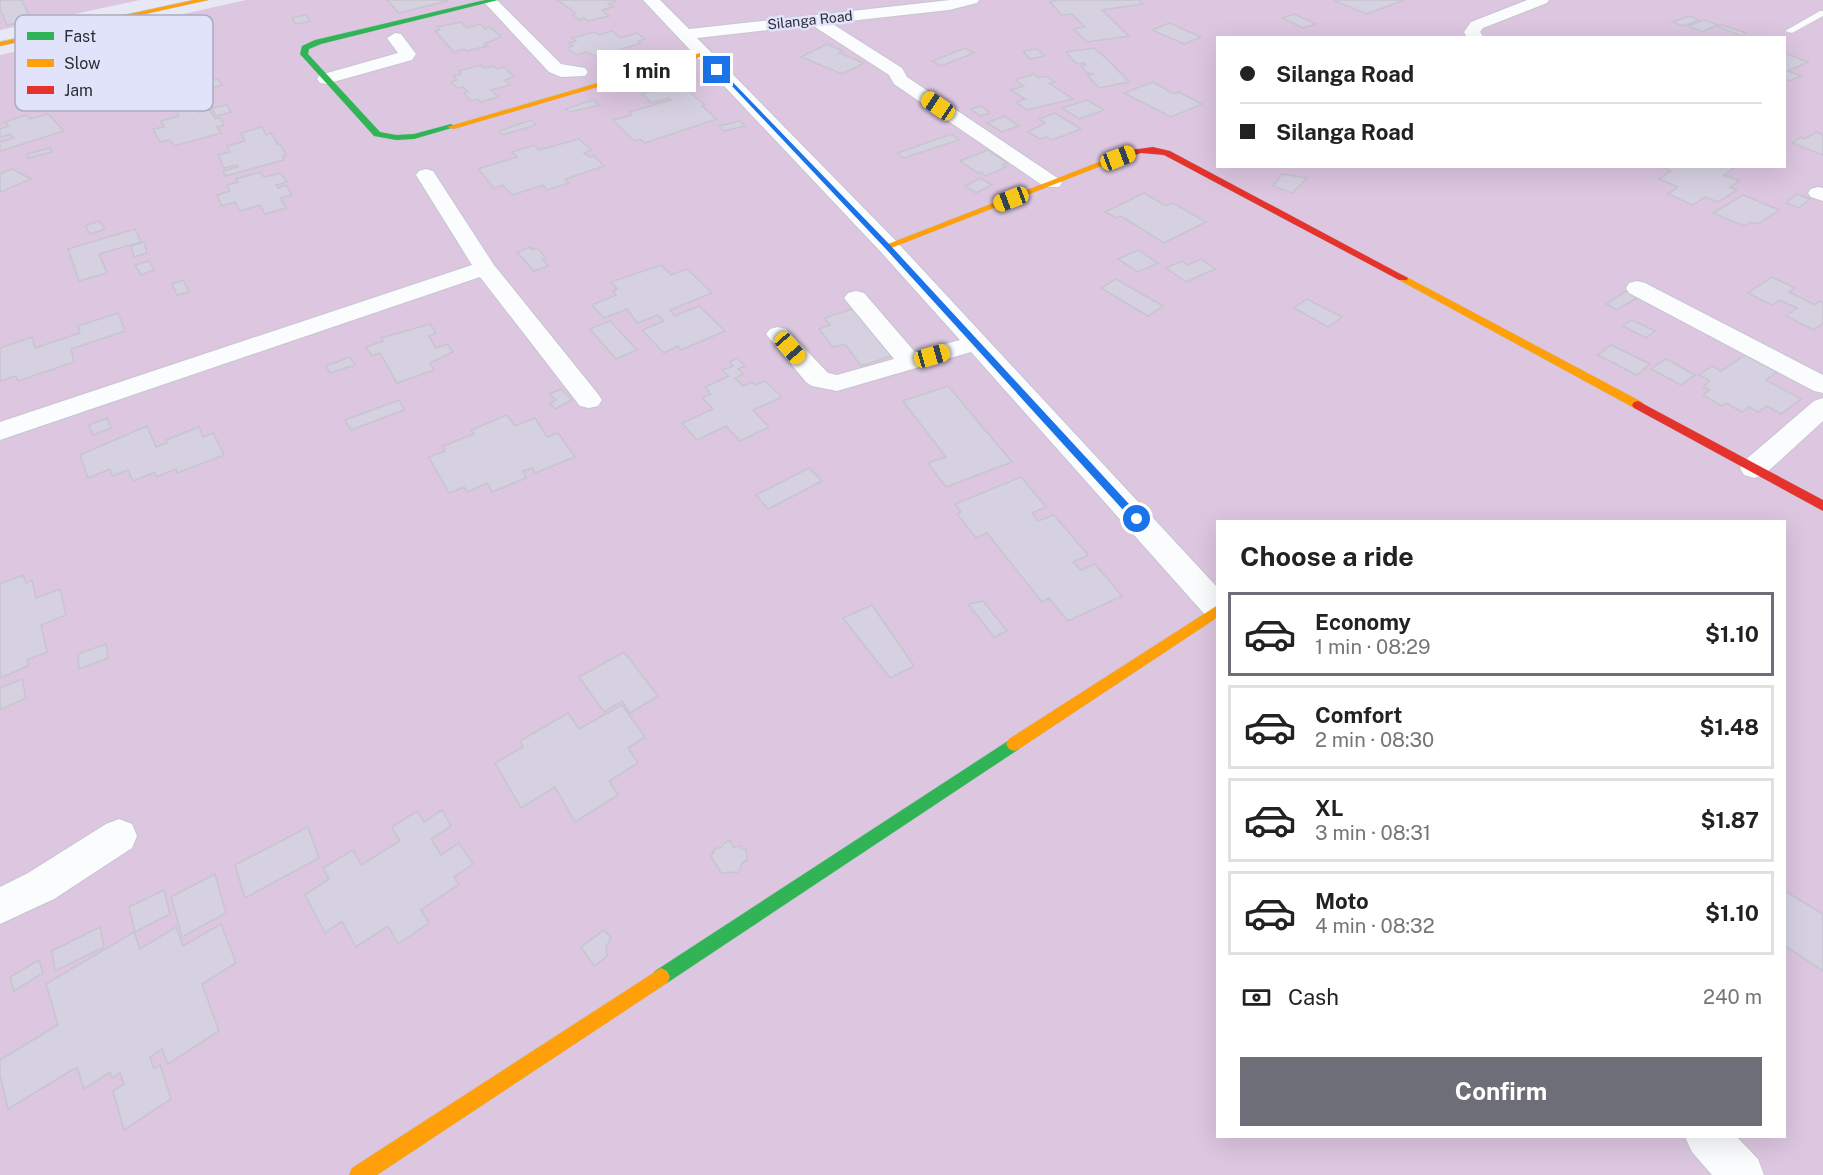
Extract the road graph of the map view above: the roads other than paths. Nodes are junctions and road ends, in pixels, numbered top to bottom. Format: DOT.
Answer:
graph roads {
  1 [pos="204,0"];
  2 [pos="651,0"];
  3 [pos="971,0"];
  4 [pos="1541,0"];
  5 [pos="492,1"];
  6 [pos="1823,14"];
  7 [pos="134,15"];
  8 [pos="815,20"];
  9 [pos="1789,31"];
  10 [pos="684,34"];
  11 [pos="1475,36"];
  12 [pos="395,38"];
  13 [pos="15,41"];
  14 [pos="0,44"];
  15 [pos="703,55"];
  16 [pos="579,72"];
  17 [pos="326,79"];
  18 [pos="426,175"];
  19 [pos="1052,183"];
  20 [pos="888,246"];
  21 [pos="485,268"];
  22 [pos="1637,288"];
  23 [pos="856,298"];
  24 [pos="778,334"];
  25 [pos="976,343"];
  26 [pos="910,362"];
  27 [pos="1823,385"];
  28 [pos="589,400"];
  29 [pos="1823,407"];
  30 [pos="0,430"];
  31 [pos="1754,468"];
  32 [pos="1823,506"];
  33 [pos="1216,607"];
  34 [pos="1216,610"];
  35 [pos="119,836"];
  36 [pos="0,906"];
  37 [pos="1708,1138"];
  38 [pos="359,1175"];
  39 [pos="1742,1175"];
  1 -- 7 [label="street"];
  2 -- 10 [label="street"];
  3 -- 8 [label="street, Silanga Road"];
  4 -- 11 [label="street"];
  5 -- 16 [label="street"];
  5 -- 17 [label="street"];
  6 -- 9 [label="lane"];
  8 -- 10 [label="street, Silanga Road"];
  8 -- 19 [label="street"];
  10 -- 15 [label="street"];
  12 -- 17 [label="street"];
  13 -- 14 [label="street"];
  15 -- 17 [label="street"];
  15 -- 20 [label="street"];
  18 -- 21 [label="street"];
  19 -- 20 [label="street"];
  19 -- 31 [label="street"];
  20 -- 25 [label="street"];
  21 -- 28 [label="street"];
  21 -- 30 [label="street"];
  22 -- 27 [label="street"];
  23 -- 26 [label="street"];
  24 -- 26 [label="street"];
  25 -- 26 [label="street"];
  25 -- 33 [label="street"];
  29 -- 31 [label="street"];
  31 -- 32 [label="street"];
  34 -- 38 [label="street"];
  35 -- 36 [label="street"];
  37 -- 39 [label="street"];
}
